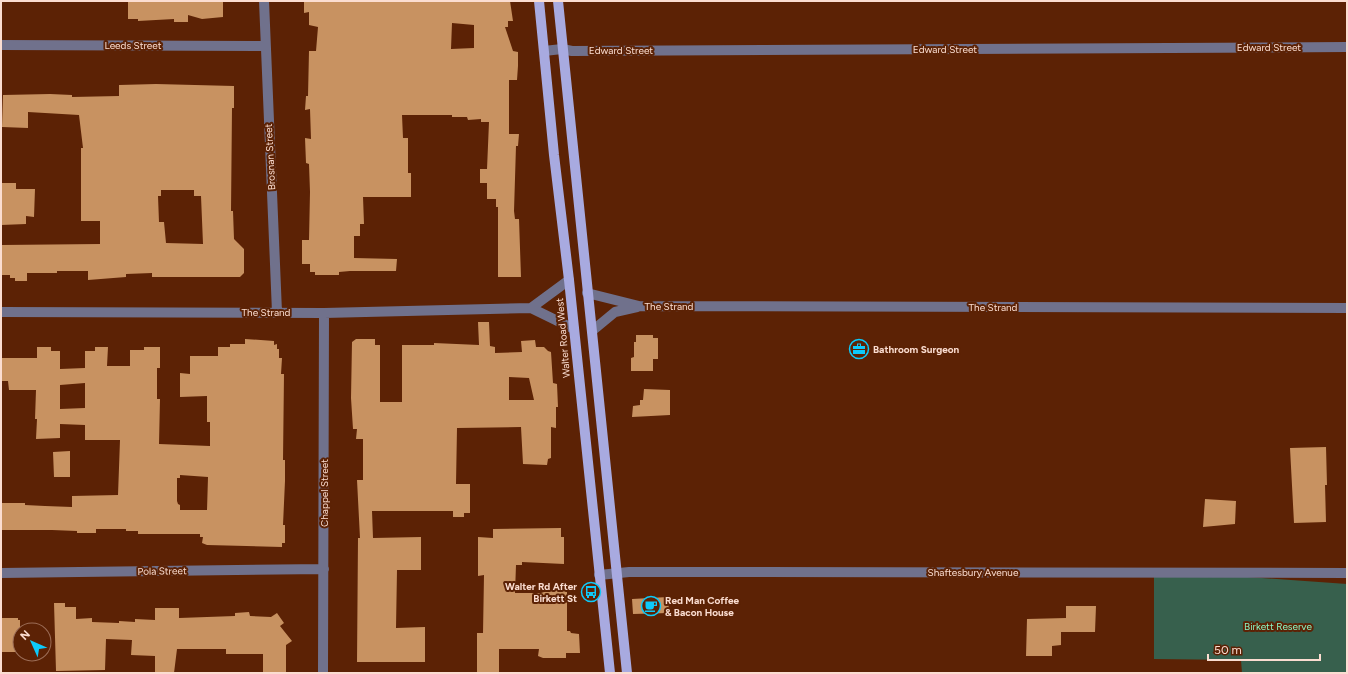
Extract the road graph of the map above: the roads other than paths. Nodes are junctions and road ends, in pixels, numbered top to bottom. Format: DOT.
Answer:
graph roads {
  1 [pos="264,1"];
  2 [pos="539,1"];
  3 [pos="558,1"];
  4 [pos="1,45"];
  5 [pos="265,46"];
  6 [pos="1347,47"];
  7 [pos="562,49"];
  8 [pos="544,51"];
  9 [pos="569,280"];
  10 [pos="587,293"];
  11 [pos="638,306"];
  12 [pos="531,308"];
  13 [pos="1347,308"];
  14 [pos="1,312"];
  15 [pos="277,312"];
  16 [pos="324,313"];
  17 [pos="574,329"];
  18 [pos="592,331"];
  19 [pos="324,569"];
  20 [pos="1,573"];
  21 [pos="616,573"];
  22 [pos="1347,573"];
  23 [pos="599,575"];
  24 [pos="323,673"];
  25 [pos="610,673"];
  26 [pos="627,673"];
  1 -- 5 [label="street, Brosnan Street"];
  2 -- 8 [label="main road, Walter Road West"];
  3 -- 7 [label="main road"];
  4 -- 5 [label="street, Leeds Street"];
  5 -- 15 [label="street, Brosnan Street"];
  6 -- 7 [label="street, Edward Street"];
  7 -- 8 [label="street, Edward Street"];
  7 -- 10 [label="main road"];
  8 -- 9 [label="main road, Walter Road West"];
  9 -- 12 [label="street"];
  9 -- 17 [label="main road, Walter Road West"];
  10 -- 11 [label="street, The Strand"];
  10 -- 18 [label="main road"];
  11 -- 13 [label="street, The Strand"];
  11 -- 18 [label="street, The Strand"];
  12 -- 16 [label="street, The Strand"];
  12 -- 17 [label="street, The Strand"];
  14 -- 15 [label="street, The Strand"];
  15 -- 16 [label="street, The Strand"];
  16 -- 19 [label="street, Chappel Street"];
  17 -- 23 [label="main road, Walter Road West"];
  18 -- 21 [label="main road"];
  19 -- 20 [label="street, Pola Street"];
  19 -- 24 [label="street, Chappel Street"];
  21 -- 22 [label="street, Shaftesbury Avenue"];
  21 -- 23 [label="street, Shaftesbury Avenue"];
  21 -- 26 [label="main road"];
  23 -- 25 [label="main road, Walter Road West"];
}
